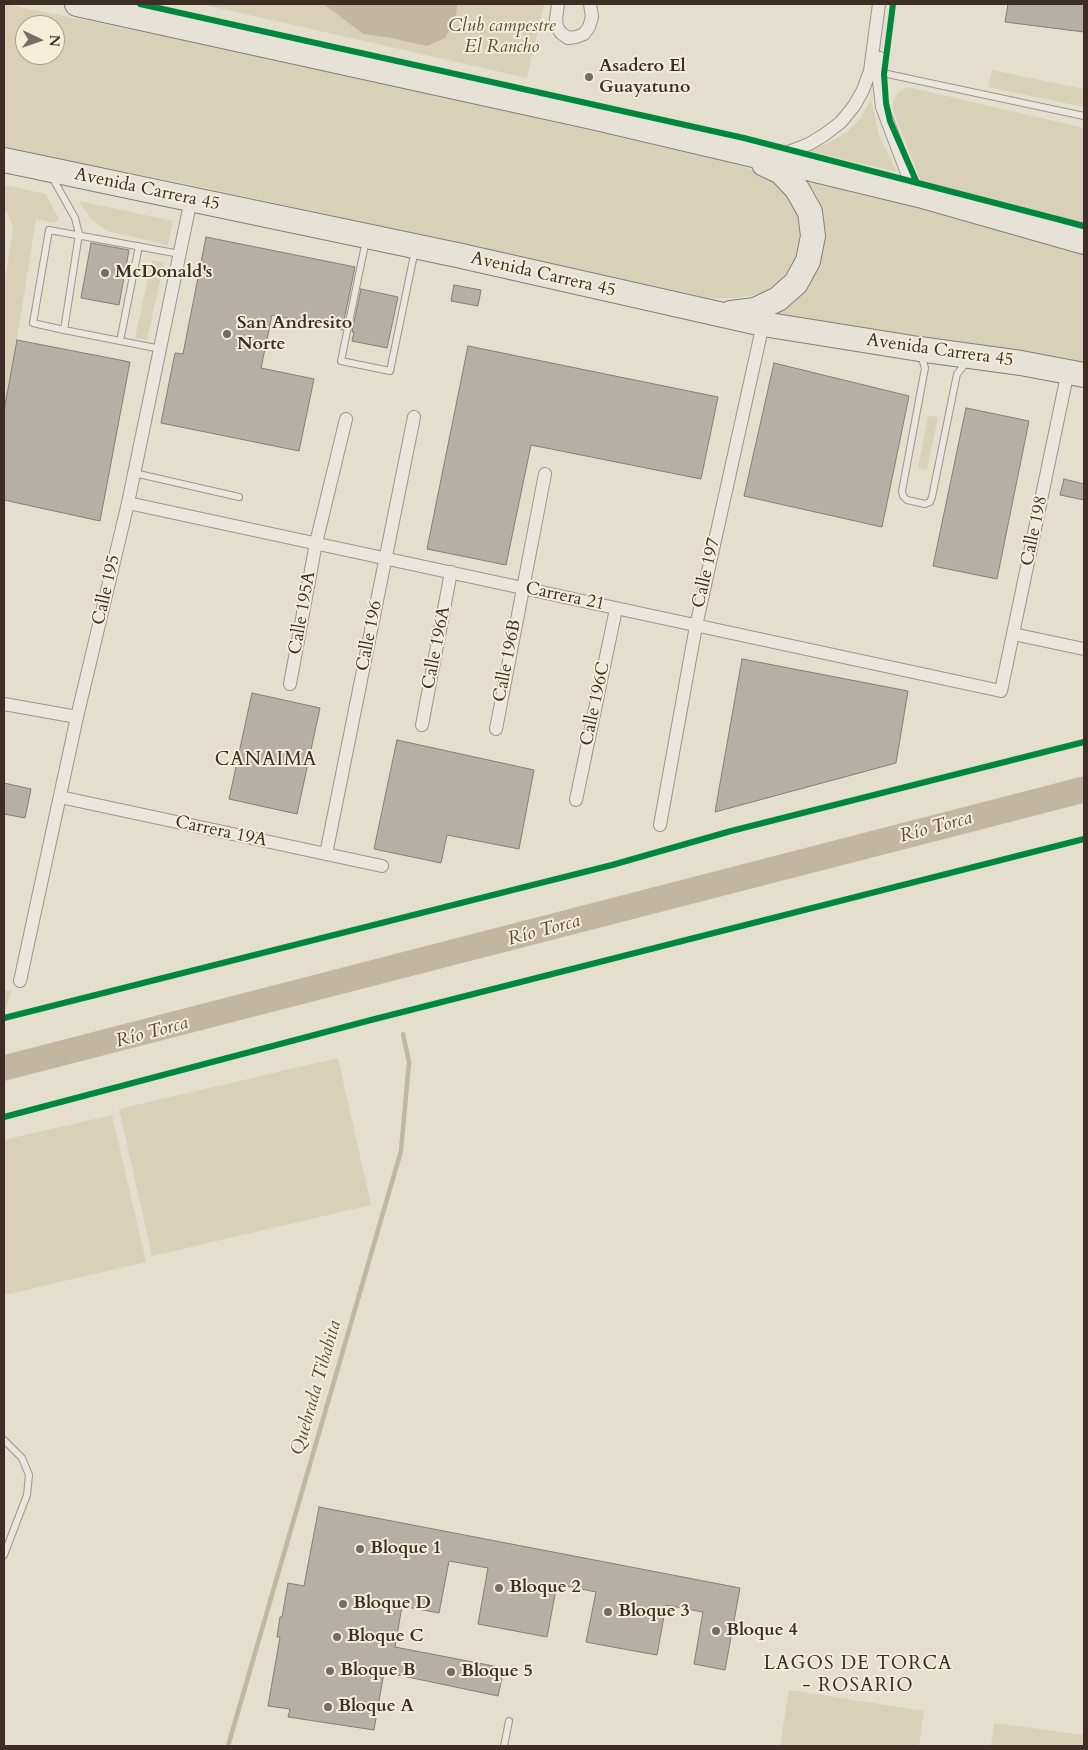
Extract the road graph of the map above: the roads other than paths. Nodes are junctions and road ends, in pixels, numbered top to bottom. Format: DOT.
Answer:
graph roads {
  1 [pos="77,4"];
  2 [pos="558,4"];
  3 [pos="590,4"];
  4 [pos="879,4"];
  5 [pos="888,4"];
  6 [pos="874,72"];
  7 [pos="1084,116"];
  8 [pos="737,151"];
  9 [pos="770,159"];
  10 [pos="4,160"];
  11 [pos="48,170"];
  12 [pos="919,195"];
  13 [pos="191,199"];
  14 [pos="79,234"];
  15 [pos="367,236"];
  16 [pos="1084,242"];
  17 [pos="139,246"];
  18 [pos="416,247"];
  19 [pos="180,254"];
  20 [pos="707,312"];
  21 [pos="763,324"];
  22 [pos="64,330"];
  23 [pos="120,341"];
  24 [pos="161,348"];
  25 [pos="919,349"];
  26 [pos="972,356"];
  27 [pos="1076,373"];
  28 [pos="414,417"];
  29 [pos="346,418"];
  30 [pos="134,474"];
  31 [pos="545,474"];
  32 [pos="239,497"];
  33 [pos="128,503"];
  34 [pos="316,543"];
  35 [pos="386,558"];
  36 [pos="452,572"];
  37 [pos="522,588"];
  38 [pos="616,608"];
  39 [pos="696,626"];
  40 [pos="1013,634"];
  41 [pos="1084,650"];
  42 [pos="290,684"];
  43 [pos="1001,690"];
  44 [pos="4,704"];
  45 [pos="77,718"];
  46 [pos="422,725"];
  47 [pos="496,729"];
  48 [pos="60,797"];
  49 [pos="576,800"];
  50 [pos="660,825"];
  51 [pos="326,854"];
  52 [pos="382,866"];
  53 [pos="20,981"];
  54 [pos="4,1440"];
  55 [pos="4,1555"];
  56 [pos="509,1721"];
  57 [pos="504,1746"];
  1 -- 8 [label="highway"];
  2 -- 3 [label="street"];
  4 -- 6 [label="street"];
  5 -- 6 [label="street"];
  6 -- 7 [label="lane"];
  6 -- 9 [label="street"];
  6 -- 12 [label="street"];
  8 -- 9 [label="highway"];
  8 -- 20 [label="highway"];
  9 -- 12 [label="highway"];
  10 -- 11 [label="highway, Avenida Carrera 45"];
  11 -- 13 [label="highway, Avenida Carrera 45"];
  11 -- 14 [label="lane"];
  12 -- 16 [label="highway"];
  13 -- 15 [label="highway, Avenida Carrera 45"];
  13 -- 19 [label="street, Calle 195"];
  14 -- 17 [label="lane"];
  14 -- 22 [label="lane"];
  14 -- 22 [label="lane"];
  15 -- 18 [label="highway, Avenida Carrera 45"];
  15 -- 18 [label="lane"];
  17 -- 19 [label="lane"];
  17 -- 23 [label="lane"];
  18 -- 20 [label="highway, Avenida Carrera 45"];
  19 -- 24 [label="street, Calle 195"];
  20 -- 21 [label="highway, Avenida Carrera 45"];
  21 -- 25 [label="highway, Avenida Carrera 45"];
  21 -- 39 [label="street, Calle 197"];
  22 -- 23 [label="lane"];
  23 -- 24 [label="lane"];
  24 -- 30 [label="street, Calle 195"];
  25 -- 26 [label="highway, Avenida Carrera 45"];
  25 -- 26 [label="lane"];
  26 -- 27 [label="highway, Avenida Carrera 45"];
  27 -- 40 [label="street, Calle 198"];
  28 -- 35 [label="street, Calle 196"];
  29 -- 34 [label="street, Calle 195A"];
  30 -- 32 [label="lane"];
  30 -- 33 [label="street, Calle 195"];
  31 -- 37 [label="street, Calle 196B"];
  33 -- 34 [label="street, Carrera 21"];
  33 -- 45 [label="street, Calle 195"];
  34 -- 35 [label="street, Carrera 21"];
  34 -- 42 [label="street, Calle 195A"];
  35 -- 36 [label="street, Carrera 21"];
  35 -- 51 [label="street, Calle 196"];
  36 -- 37 [label="street, Carrera 21"];
  36 -- 46 [label="street, Calle 196A"];
  37 -- 38 [label="street, Carrera 21"];
  37 -- 47 [label="street, Calle 196B"];
  38 -- 39 [label="street, Carrera 21"];
  38 -- 49 [label="street, Calle 196C"];
  39 -- 43 [label="street, Carrera 21"];
  39 -- 50 [label="street, Calle 197"];
  40 -- 41 [label="street"];
  40 -- 43 [label="street, Calle 198"];
  44 -- 45 [label="street"];
  45 -- 48 [label="street, Calle 195"];
  48 -- 51 [label="street, Carrera 19A"];
  48 -- 53 [label="street, Calle 195"];
  51 -- 52 [label="street, Carrera 19A"];
  54 -- 55 [label="lane"];
  56 -- 57 [label="lane"];
}
